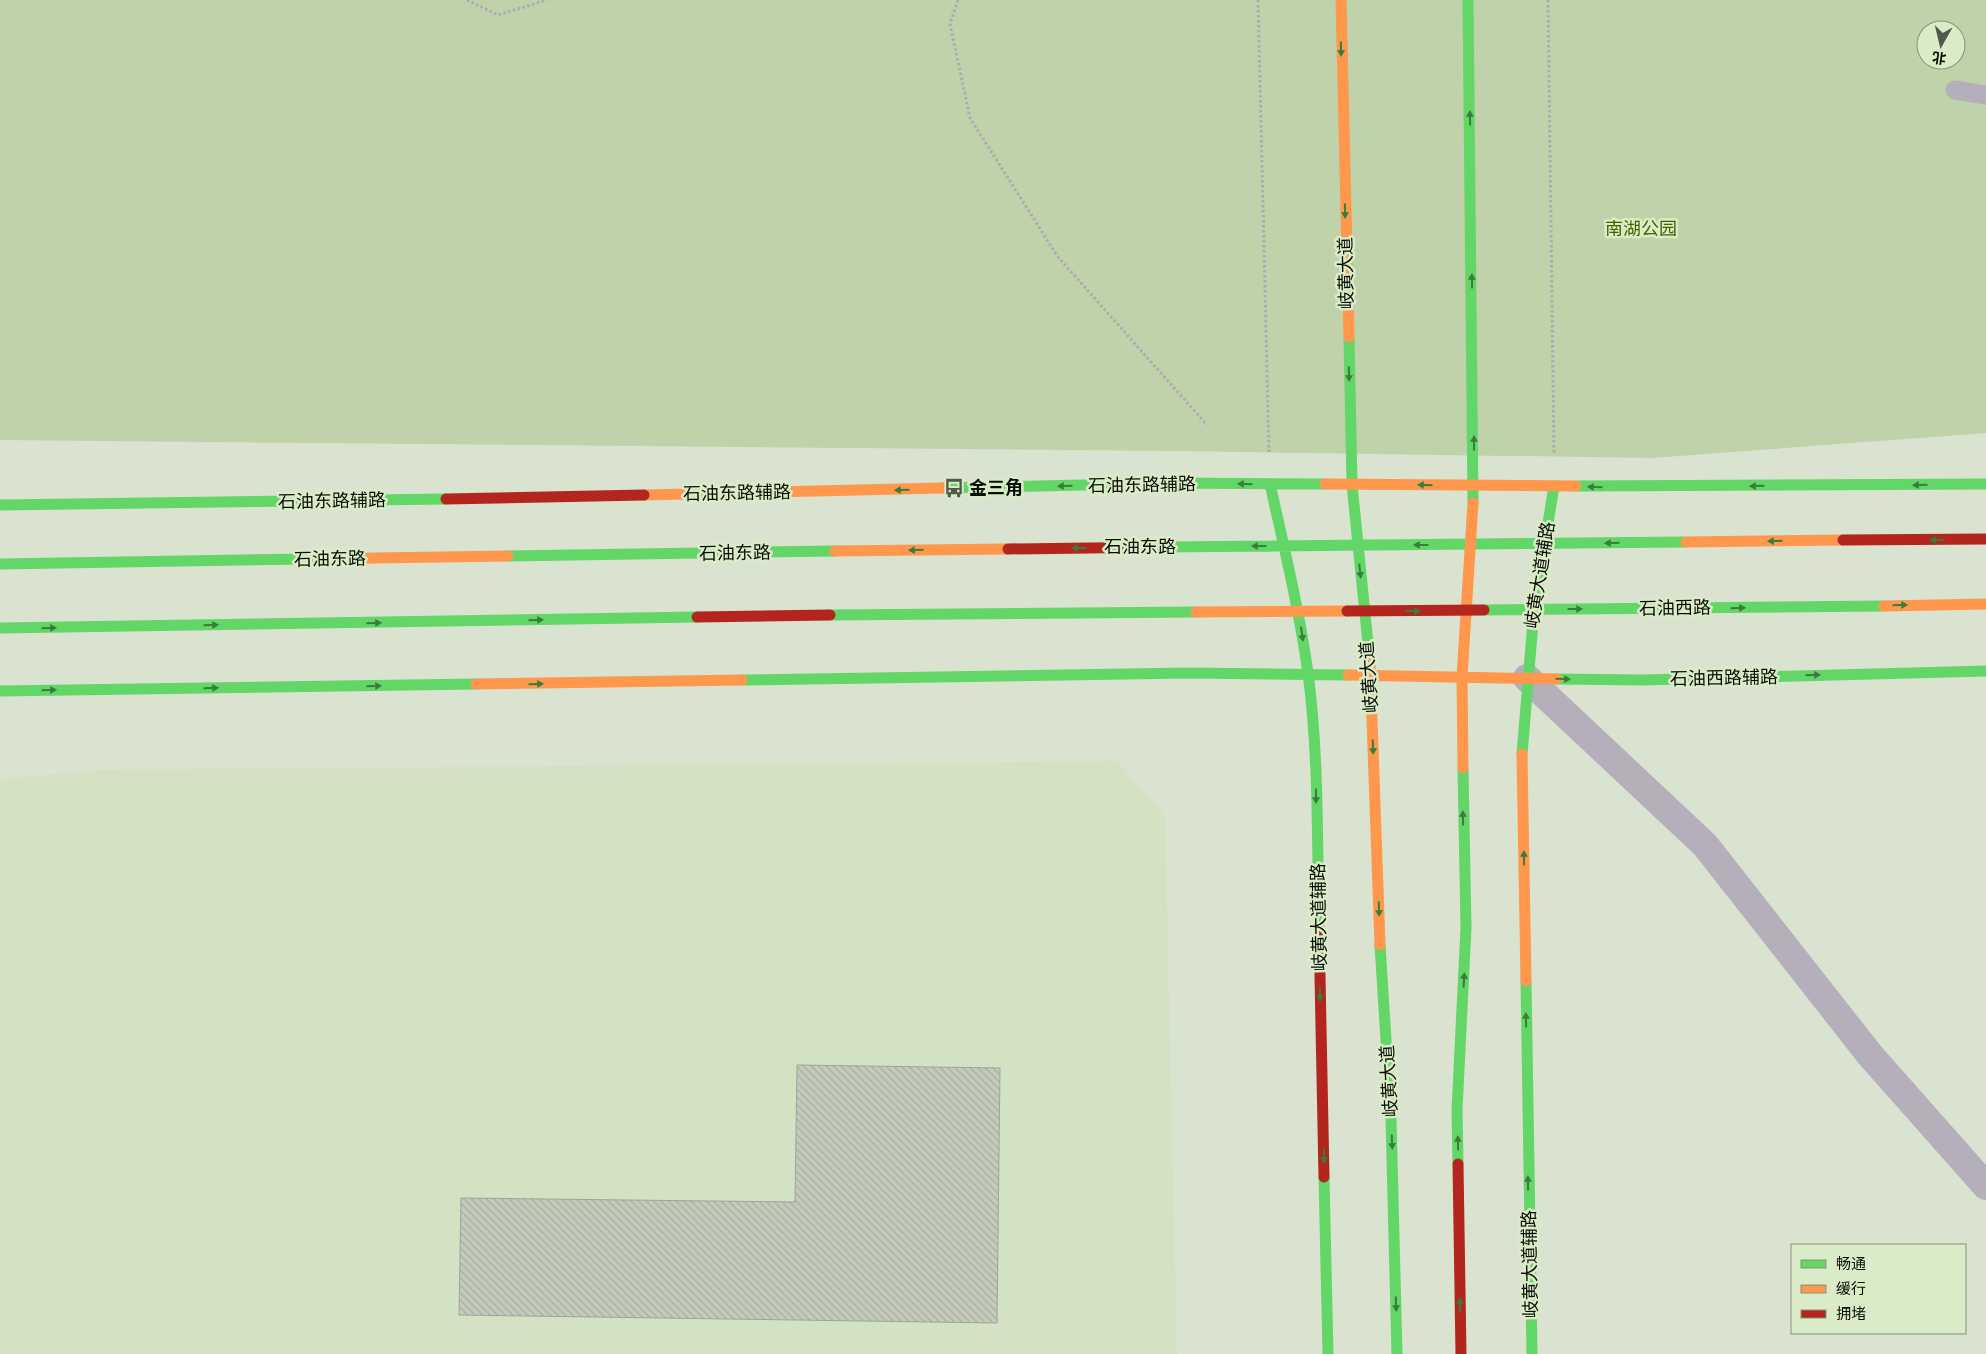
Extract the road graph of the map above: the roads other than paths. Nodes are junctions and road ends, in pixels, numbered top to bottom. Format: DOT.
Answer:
graph roads {
  1 [pos="1341,0"];
  2 [pos="1468,0"];
  3 [pos="1955,90"];
  4 [pos="1986,95"];
  5 [pos="1270,484"];
  6 [pos="1986,484"];
  7 [pos="1352,485"];
  8 [pos="1474,486"];
  9 [pos="1554,486"];
  10 [pos="0,505"];
  11 [pos="1986,539"];
  12 [pos="1470,544"];
  13 [pos="1545,544"];
  14 [pos="1358,545"];
  15 [pos="1284,546"];
  16 [pos="0,564"];
  17 [pos="1986,604"];
  18 [pos="1466,610"];
  19 [pos="1534,610"];
  20 [pos="1299,611"];
  21 [pos="1364,611"];
  22 [pos="0,628"];
  23 [pos="1986,671"];
  24 [pos="1308,674"];
  25 [pos="1371,675"];
  26 [pos="1462,677"];
  27 [pos="1527,678"];
  28 [pos="0,690"];
  29 [pos="1986,1186"];
  30 [pos="1328,1354"];
  31 [pos="1398,1354"];
  32 [pos="1461,1354"];
  33 [pos="1532,1354"];
  1 -- 7 [label="main road, 岐黄大道, one-way"];
  8 -- 2 [label="main road, one-way"];
  3 -- 4 [label="lane"];
  5 -- 7 [label="main road, 石油东路辅路"];
  5 -- 10 [label="main road, 石油东路辅路, one-way"];
  5 -- 15 [label="main road, 岐黄大道辅路"];
  6 -- 9 [label="main road, one-way"];
  8 -- 7 [label="main road, 石油东路辅路, one-way"];
  7 -- 14 [label="main road, 岐黄大道"];
  8 -- 9 [label="main road"];
  8 -- 12 [label="main road"];
  9 -- 13 [label="main road, 岐黄大道辅路"];
  11 -- 13 [label="main road, one-way"];
  12 -- 13 [label="main road"];
  12 -- 14 [label="main road, 石油东路, one-way"];
  12 -- 18 [label="main road"];
  13 -- 19 [label="main road, 岐黄大道辅路"];
  14 -- 15 [label="main road, 石油东路"];
  14 -- 21 [label="main road, 岐黄大道, one-way"];
  15 -- 16 [label="main road, 石油东路, one-way"];
  15 -- 20 [label="main road, 岐黄大道辅路"];
  19 -- 17 [label="main road, 石油西路, one-way"];
  18 -- 19 [label="main road, 石油西路"];
  21 -- 18 [label="main road, 石油西路, one-way"];
  18 -- 26 [label="main road"];
  19 -- 27 [label="main road, 岐黄大道辅路"];
  20 -- 21 [label="main road"];
  22 -- 20 [label="main road, one-way"];
  20 -- 24 [label="main road, 岐黄大道辅路, one-way"];
  21 -- 25 [label="main road, 岐黄大道"];
  27 -- 23 [label="main road, 石油西路辅路, one-way"];
  24 -- 25 [label="main road"];
  28 -- 24 [label="main road, one-way"];
  24 -- 30 [label="main road, 岐黄大道辅路, one-way"];
  25 -- 26 [label="main road"];
  25 -- 31 [label="main road, 岐黄大道, one-way"];
  26 -- 27 [label="main road, 石油西路辅路"];
  32 -- 26 [label="main road, one-way"];
  27 -- 29 [label="street"];
  33 -- 27 [label="main road, 岐黄大道辅路, one-way"];
}
